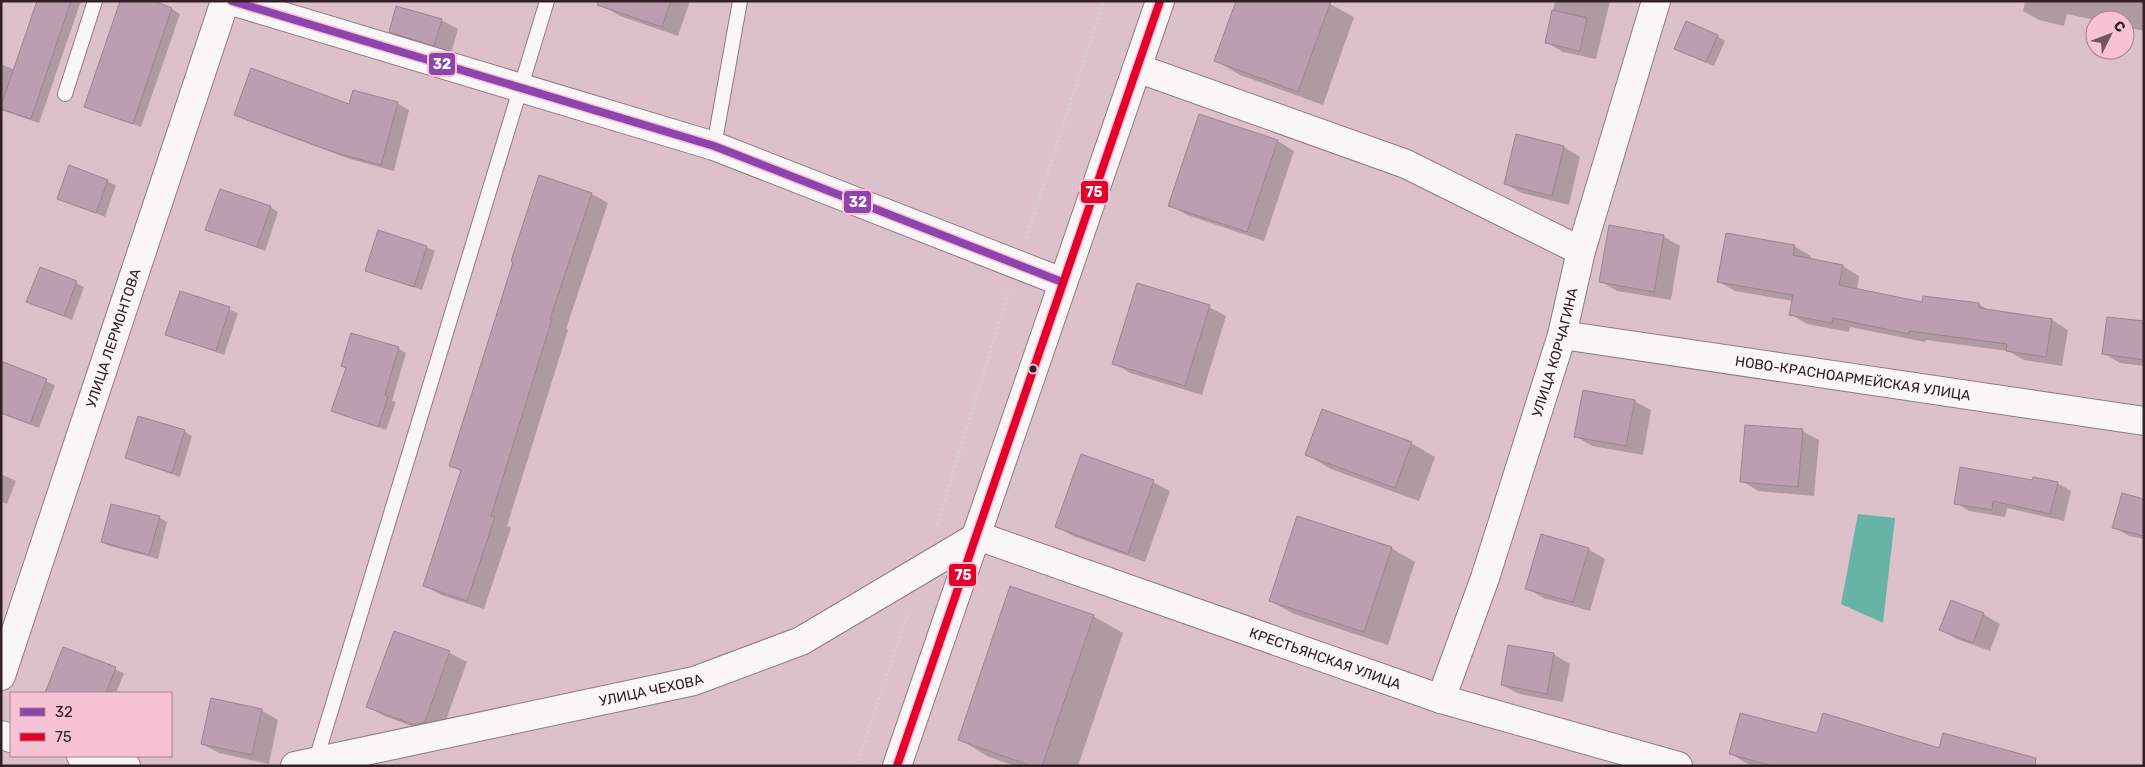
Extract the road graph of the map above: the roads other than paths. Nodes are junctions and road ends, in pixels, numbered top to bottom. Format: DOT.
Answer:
graph roads {
  1 [pos="95,1"];
  2 [pos="225,1"];
  3 [pos="232,1"];
  4 [pos="547,1"];
  5 [pos="740,1"];
  6 [pos="1160,1"];
  7 [pos="1656,1"];
  8 [pos="266,7"];
  9 [pos="1137,68"];
  10 [pos="519,88"];
  11 [pos="65,94"];
  12 [pos="714,146"];
  13 [pos="1581,250"];
  14 [pos="1062,282"];
  15 [pos="1562,335"];
  16 [pos="2144,421"];
  17 [pos="978,536"];
  18 [pos="1,676"];
  19 [pos="1441,699"];
  20 [pos="1604,756"];
  21 [pos="86,757"];
  22 [pos="308,764"];
  23 [pos="126,766"];
  24 [pos="898,766"];
  25 [pos="1678,766"];
  1 -- 11 [label="lane"];
  2 -- 18 [label="street, УЛИЦА ЛЕРМОНТОВА"];
  3 -- 8 [label="street"];
  4 -- 10 [label="lane"];
  5 -- 12 [label="lane"];
  6 -- 9 [label="street"];
  7 -- 13 [label="street, УЛИЦА КОРЧАГИНА"];
  8 -- 10 [label="street"];
  9 -- 13 [label="street"];
  9 -- 14 [label="street"];
  10 -- 12 [label="street"];
  10 -- 22 [label="lane"];
  12 -- 14 [label="street"];
  13 -- 15 [label="street, УЛИЦА КОРЧАГИНА"];
  14 -- 17 [label="street"];
  15 -- 16 [label="street, НОВО-КРАСНОАРМЕЙСКАЯ УЛИЦА"];
  15 -- 19 [label="street, УЛИЦА КОРЧАГИНА"];
  17 -- 19 [label="street, КРЕСТЬЯНСКАЯ УЛИЦА"];
  17 -- 22 [label="street, УЛИЦА ЧЕХОВА"];
  17 -- 24 [label="street"];
  19 -- 20 [label="street, КРЕСТЬЯНСКАЯ УЛИЦА"];
  20 -- 25 [label="street, КРЕСТЬЯНСКАЯ УЛИЦА"];
  21 -- 23 [label="street"];
}
